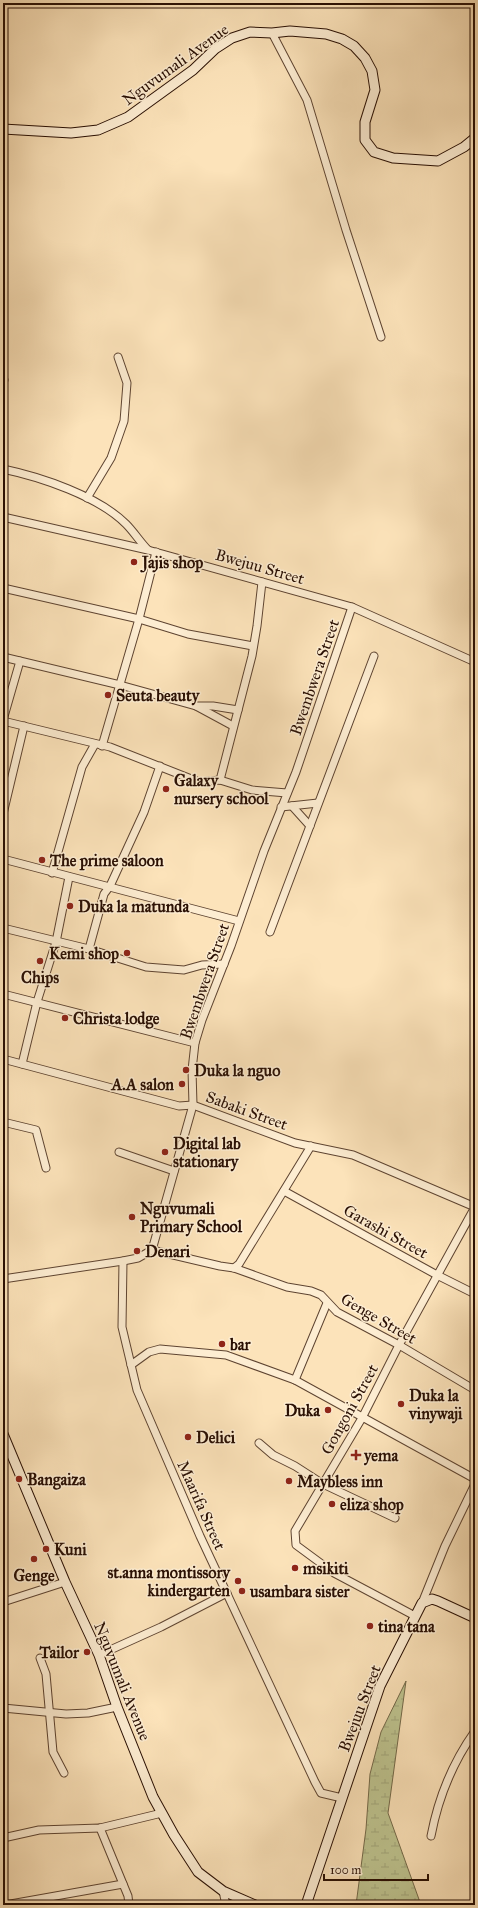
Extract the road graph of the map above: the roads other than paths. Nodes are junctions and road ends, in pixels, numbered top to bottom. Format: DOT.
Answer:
graph roads {
  1 [pos="272,33"];
  2 [pos="3,129"];
  3 [pos="475,138"];
  4 [pos="381,337"];
  5 [pos="118,357"];
  6 [pos="3,469"];
  7 [pos="87,498"];
  8 [pos="3,518"];
  9 [pos="148,550"];
  10 [pos="156,552"];
  11 [pos="262,582"];
  12 [pos="3,588"];
  13 [pos="352,607"];
  14 [pos="139,619"];
  15 [pos="253,646"];
  16 [pos="374,656"];
  17 [pos="3,657"];
  18 [pos="20,661"];
  19 [pos="475,662"];
  20 [pos="120,685"];
  21 [pos="196,706"];
  22 [pos="238,710"];
  23 [pos="3,721"];
  24 [pos="24,726"];
  25 [pos="233,726"];
  26 [pos="99,745"];
  27 [pos="160,766"];
  28 [pos="220,780"];
  29 [pos="287,793"];
  30 [pos="5,794"];
  31 [pos="318,803"];
  32 [pos="292,806"];
  33 [pos="281,807"];
  34 [pos="3,814"];
  35 [pos="310,826"];
  36 [pos="3,859"];
  37 [pos="52,873"];
  38 [pos="69,877"];
  39 [pos="110,886"];
  40 [pos="239,921"];
  41 [pos="3,928"];
  42 [pos="270,932"];
  43 [pos="56,942"];
  44 [pos="89,949"];
  45 [pos="224,964"];
  46 [pos="3,994"];
  47 [pos="36,1002"];
  48 [pos="196,1043"];
  49 [pos="3,1059"];
  50 [pos="22,1064"];
  51 [pos="192,1105"];
  52 [pos="3,1122"];
  53 [pos="311,1146"];
  54 [pos="119,1152"];
  55 [pos="46,1168"];
  56 [pos="174,1171"];
  57 [pos="284,1191"];
  58 [pos="475,1207"];
  59 [pos="152,1250"];
  60 [pos="123,1261"];
  61 [pos="234,1268"];
  62 [pos="437,1275"];
  63 [pos="3,1279"];
  64 [pos="475,1294"];
  65 [pos="327,1303"];
  66 [pos="399,1345"];
  67 [pos="131,1365"];
  68 [pos="295,1380"];
  69 [pos="475,1390"];
  70 [pos="362,1418"];
  71 [pos="3,1434"];
  72 [pos="259,1443"];
  73 [pos="475,1479"];
  74 [pos="323,1484"];
  75 [pos="475,1484"];
  76 [pos="395,1518"];
  77 [pos="65,1582"];
  78 [pos="227,1593"];
  79 [pos="3,1602"];
  80 [pos="422,1603"];
  81 [pos="415,1616"];
  82 [pos="475,1618"];
  83 [pos="99,1655"];
  84 [pos="40,1658"];
  85 [pos="117,1707"];
  86 [pos="3,1708"];
  87 [pos="50,1713"];
  88 [pos="475,1731"];
  89 [pos="64,1773"];
  90 [pos="342,1798"];
  91 [pos="162,1813"];
  92 [pos="100,1828"];
  93 [pos="431,1836"];
  94 [pos="3,1838"];
  95 [pos="123,1884"];
  96 [pos="223,1891"];
  97 [pos="5,1905"];
  98 [pos="129,1905"];
  99 [pos="226,1905"];
  100 [pos="255,1905"];
  101 [pos="306,1905"];
  1 -- 2 [label="street, Nguvumali Avenue"];
  1 -- 3 [label="street, Nguvumali Avenue"];
  1 -- 4 [label="street"];
  5 -- 7 [label="street"];
  6 -- 7 [label="street"];
  7 -- 9 [label="street"];
  8 -- 9 [label="street, Bwejuu Street"];
  9 -- 10 [label="street, Bwejuu Street"];
  10 -- 11 [label="street, Bwejuu Street"];
  10 -- 14 [label="street"];
  11 -- 13 [label="street, Bwejuu Street"];
  11 -- 15 [label="street"];
  12 -- 14 [label="street"];
  13 -- 19 [label="street, Bwejuu Street"];
  13 -- 29 [label="street, Bwembwera Street"];
  14 -- 15 [label="street"];
  14 -- 20 [label="street"];
  15 -- 22 [label="street"];
  16 -- 31 [label="street"];
  17 -- 18 [label="street"];
  18 -- 20 [label="street"];
  18 -- 23 [label="street"];
  20 -- 21 [label="street"];
  20 -- 26 [label="street"];
  21 -- 22 [label="street"];
  21 -- 25 [label="street"];
  22 -- 25 [label="street"];
  23 -- 24 [label="street"];
  24 -- 26 [label="street"];
  24 -- 30 [label="street"];
  25 -- 28 [label="street"];
  26 -- 27 [label="street"];
  26 -- 37 [label="street"];
  27 -- 28 [label="street"];
  27 -- 39 [label="street"];
  28 -- 29 [label="street"];
  29 -- 33 [label="street, Bwembwera Street"];
  30 -- 34 [label="street"];
  31 -- 32 [label="street"];
  31 -- 35 [label="street"];
  32 -- 33 [label="street"];
  32 -- 35 [label="street"];
  33 -- 40 [label="street, Bwembwera Street"];
  35 -- 42 [label="street"];
  36 -- 37 [label="street"];
  37 -- 38 [label="street"];
  38 -- 39 [label="street"];
  38 -- 43 [label="street"];
  39 -- 40 [label="street"];
  39 -- 44 [label="street"];
  40 -- 45 [label="street, Bwembwera Street"];
  41 -- 43 [label="street"];
  43 -- 44 [label="street"];
  43 -- 47 [label="street"];
  44 -- 45 [label="street"];
  45 -- 48 [label="street, Bwembwera Street"];
  46 -- 47 [label="street"];
  47 -- 48 [label="street"];
  47 -- 50 [label="street"];
  48 -- 51 [label="street, Bwembwera Street"];
  49 -- 50 [label="street, Sabaki Street"];
  50 -- 51 [label="street, Sabaki Street"];
  51 -- 53 [label="street, Sabaki Street"];
  51 -- 56 [label="street, Bwembwera Street"];
  52 -- 55 [label="street"];
  53 -- 57 [label="street"];
  53 -- 58 [label="street, Sabaki Street"];
  54 -- 56 [label="street"];
  56 -- 59 [label="street, Bwembwera Street"];
  57 -- 61 [label="street"];
  57 -- 62 [label="street, Garashi Street"];
  58 -- 62 [label="street, Gongoni Street"];
  59 -- 60 [label="street"];
  59 -- 61 [label="street, Genge Street"];
  60 -- 63 [label="street"];
  60 -- 67 [label="street, Maarifa Street"];
  61 -- 65 [label="street, Genge Street"];
  62 -- 64 [label="street, Garashi Street"];
  62 -- 66 [label="street, Gongoni Street"];
  65 -- 66 [label="street, Genge Street"];
  65 -- 68 [label="street"];
  66 -- 69 [label="street, Genge Street"];
  66 -- 70 [label="street, Gongoni Street"];
  67 -- 68 [label="street"];
  67 -- 78 [label="street, Maarifa Street"];
  68 -- 70 [label="street"];
  70 -- 73 [label="street"];
  70 -- 74 [label="street, Gongoni Street"];
  71 -- 77 [label="street, Nguvumali Avenue"];
  72 -- 74 [label="street"];
  74 -- 76 [label="street"];
  74 -- 81 [label="street, Gongoni Street"];
  75 -- 80 [label="street, Bwejuu Street"];
  77 -- 79 [label="street"];
  77 -- 83 [label="street, Nguvumali Avenue"];
  78 -- 83 [label="street"];
  78 -- 90 [label="street, Maarifa Street"];
  80 -- 81 [label="street, Bwejuu Street"];
  80 -- 82 [label="street"];
  81 -- 90 [label="street, Bwejuu Street"];
  83 -- 85 [label="street, Nguvumali Avenue"];
  84 -- 87 [label="street"];
  85 -- 87 [label="street"];
  85 -- 91 [label="street, Nguvumali Avenue"];
  86 -- 87 [label="street"];
  87 -- 89 [label="street"];
  88 -- 93 [label="street"];
  90 -- 101 [label="street, Bwejuu Street"];
  91 -- 92 [label="street"];
  91 -- 96 [label="street, Nguvumali Avenue"];
  92 -- 94 [label="street"];
  92 -- 95 [label="street"];
  95 -- 97 [label="street"];
  95 -- 98 [label="street"];
  96 -- 99 [label="street"];
  96 -- 100 [label="street, Nguvumali Avenue"];
}
